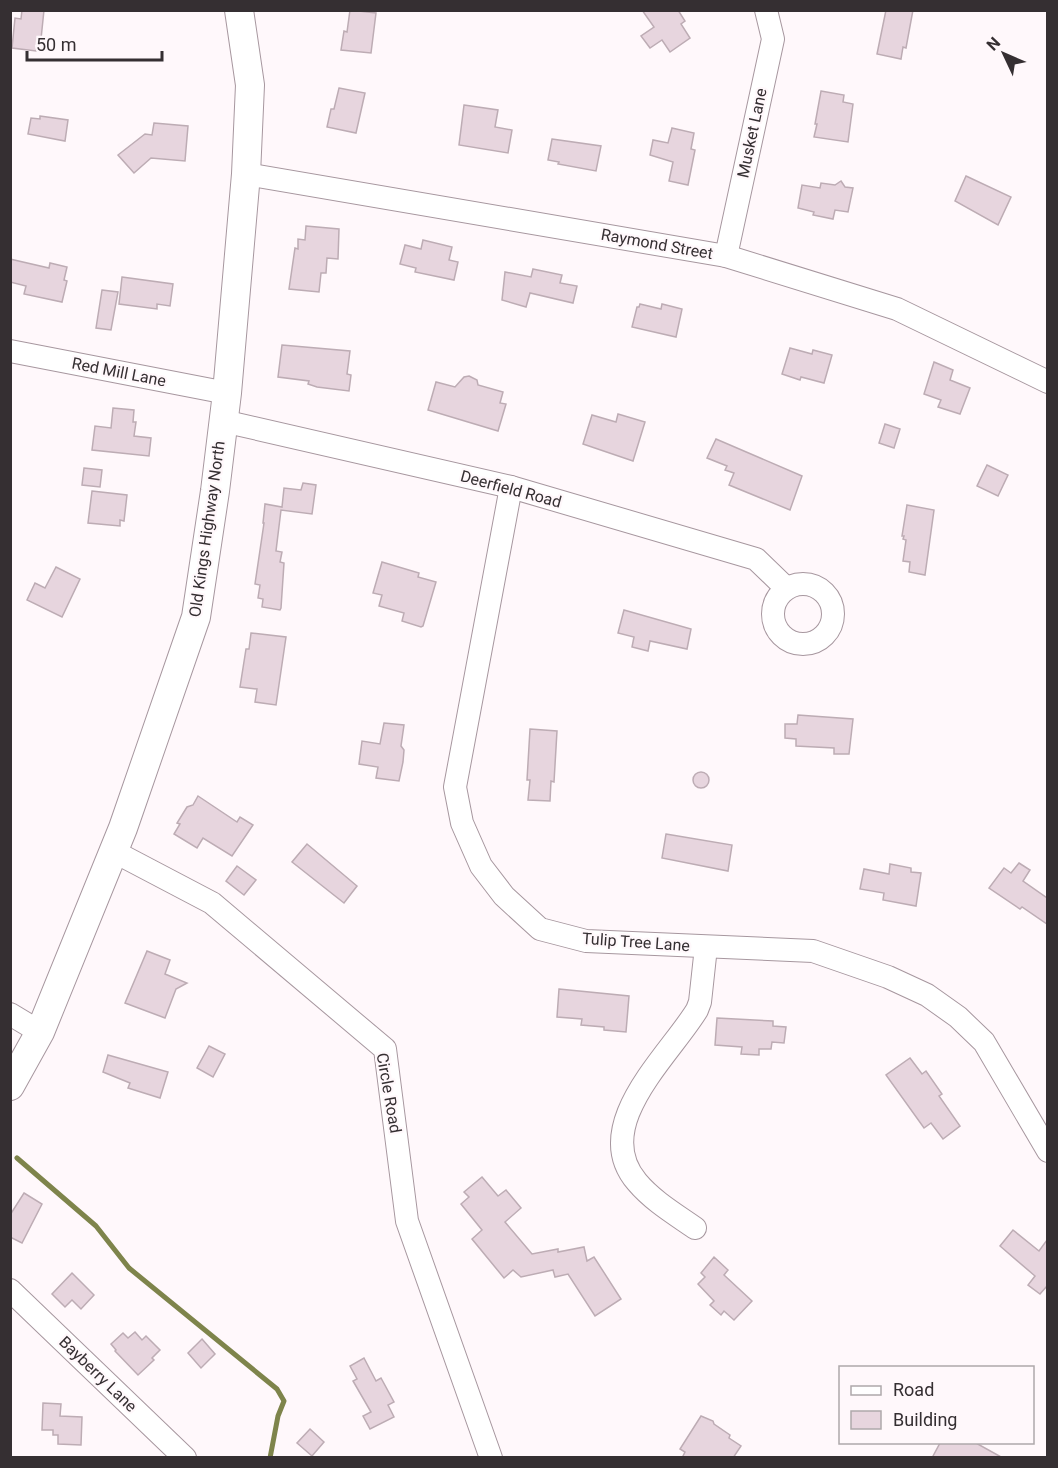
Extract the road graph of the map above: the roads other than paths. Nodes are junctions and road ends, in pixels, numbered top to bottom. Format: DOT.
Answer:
graph roads {
  1 [pos="239,10"];
  2 [pos="766,10"];
  3 [pos="246,174"];
  4 [pos="726,256"];
  5 [pos="10,351"];
  6 [pos="1047,382"];
  7 [pos="227,393"];
  8 [pos="223,421"];
  9 [pos="511,487"];
  10 [pos="786,588"];
  11 [pos="114,851"];
  12 [pos="706,947"];
  13 [pos="10,1014"];
  14 [pos="40,1032"];
  15 [pos="10,1086"];
  16 [pos="1047,1151"];
  17 [pos="695,1228"];
  18 [pos="10,1290"];
  19 [pos="185,1458"];
  20 [pos="491,1458"];
  1 -- 3 [label="main road, Old Kings Highway North"];
  2 -- 4 [label="street, Musket Lane"];
  3 -- 4 [label="street, Raymond Street"];
  3 -- 7 [label="main road, Old Kings Highway North"];
  4 -- 6 [label="street, Raymond Street"];
  5 -- 7 [label="street, Red Mill Lane"];
  7 -- 8 [label="main road, Old Kings Highway North"];
  8 -- 9 [label="street, Deerfield Road"];
  8 -- 11 [label="main road, Old Kings Highway North"];
  9 -- 10 [label="street, Deerfield Road"];
  9 -- 12 [label="street, Tulip Tree Lane"];
  11 -- 14 [label="main road, Old Kings Highway North"];
  11 -- 20 [label="street, Circle Road"];
  12 -- 16 [label="street, Tulip Tree Lane"];
  12 -- 17 [label="street"];
  13 -- 14 [label="street"];
  14 -- 15 [label="main road, Old Kings Highway North"];
  18 -- 19 [label="street, Bayberry Lane"];
}
